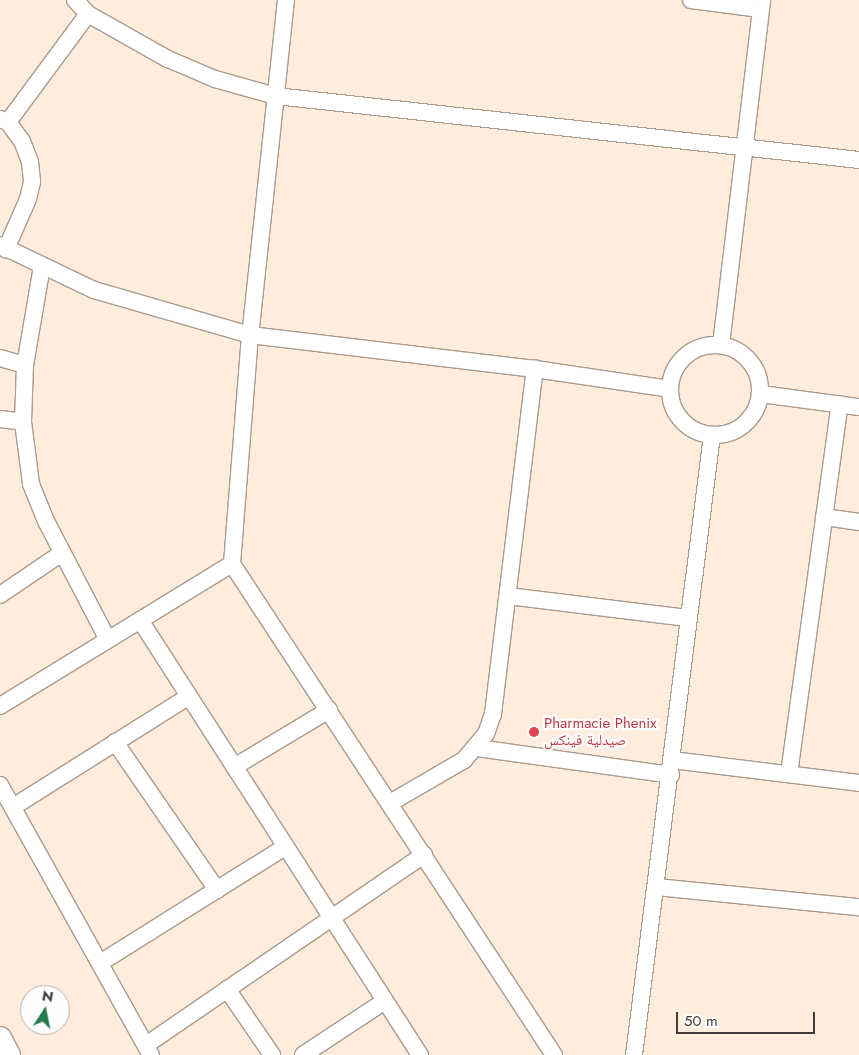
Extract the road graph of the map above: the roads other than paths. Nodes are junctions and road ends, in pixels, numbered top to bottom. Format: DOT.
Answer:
graph roads {
  1 [pos="75,0"];
  2 [pos="286,0"];
  3 [pos="691,0"];
  4 [pos="761,4"];
  5 [pos="88,14"];
  6 [pos="276,96"];
  7 [pos="4,120"];
  8 [pos="746,146"];
  9 [pos="859,160"];
  10 [pos="3,247"];
  11 [pos="42,266"];
  12 [pos="250,335"];
  13 [pos="721,345"];
  14 [pos="0,358"];
  15 [pos="25,365"];
  16 [pos="535,369"];
  17 [pos="670,389"];
  18 [pos="761,394"];
  19 [pos="840,404"];
  20 [pos="859,407"];
  21 [pos="0,419"];
  22 [pos="23,422"];
  23 [pos="712,435"];
  24 [pos="824,517"];
  25 [pos="859,522"];
  26 [pos="62,553"];
  27 [pos="232,564"];
  28 [pos="0,595"];
  29 [pos="508,596"];
  30 [pos="688,618"];
  31 [pos="140,620"];
  32 [pos="108,640"];
  33 [pos="189,696"];
  34 [pos="0,706"];
  35 [pos="329,710"];
  36 [pos="116,742"];
  37 [pos="477,748"];
  38 [pos="234,767"];
  39 [pos="672,767"];
  40 [pos="789,774"];
  41 [pos="859,783"];
  42 [pos="0,785"];
  43 [pos="390,803"];
  44 [pos="12,807"];
  45 [pos="285,847"];
  46 [pos="424,855"];
  47 [pos="657,887"];
  48 [pos="216,890"];
  49 [pos="859,907"];
  50 [pos="331,919"];
  51 [pos="100,962"];
  52 [pos="227,990"];
  53 [pos="384,1001"];
  54 [pos="0,1038"];
  55 [pos="148,1050"];
  56 [pos="320,1050"];
  57 [pos="10,1055"];
  58 [pos="272,1055"];
  59 [pos="303,1055"];
  60 [pos="420,1055"];
  61 [pos="554,1055"];
  62 [pos="634,1055"];
  1 -- 5 [label="street"];
  2 -- 6 [label="street"];
  3 -- 4 [label="street"];
  4 -- 8 [label="street"];
  5 -- 6 [label="street"];
  5 -- 7 [label="street"];
  6 -- 8 [label="street"];
  6 -- 12 [label="street"];
  7 -- 10 [label="street"];
  8 -- 9 [label="street"];
  8 -- 13 [label="street"];
  10 -- 11 [label="street"];
  11 -- 12 [label="street"];
  11 -- 15 [label="street"];
  12 -- 16 [label="street"];
  12 -- 27 [label="street"];
  13 -- 17 [label="street"];
  13 -- 18 [label="street"];
  14 -- 15 [label="street"];
  15 -- 22 [label="street"];
  16 -- 17 [label="street"];
  16 -- 29 [label="street"];
  17 -- 23 [label="street"];
  18 -- 19 [label="street"];
  18 -- 23 [label="street"];
  19 -- 20 [label="street"];
  19 -- 24 [label="street"];
  21 -- 22 [label="street"];
  22 -- 26 [label="street"];
  23 -- 30 [label="street"];
  24 -- 25 [label="street"];
  24 -- 40 [label="street"];
  26 -- 28 [label="street"];
  26 -- 32 [label="street"];
  27 -- 31 [label="street"];
  27 -- 35 [label="street"];
  29 -- 30 [label="street"];
  29 -- 37 [label="street"];
  30 -- 39 [label="street"];
  31 -- 32 [label="street"];
  31 -- 33 [label="street"];
  32 -- 34 [label="street"];
  33 -- 36 [label="street"];
  33 -- 38 [label="street"];
  35 -- 38 [label="street"];
  35 -- 43 [label="street"];
  36 -- 44 [label="street"];
  36 -- 48 [label="street"];
  37 -- 39 [label="street"];
  37 -- 43 [label="street"];
  38 -- 45 [label="street"];
  39 -- 40 [label="street"];
  39 -- 47 [label="street"];
  40 -- 41 [label="street"];
  42 -- 44 [label="street"];
  43 -- 46 [label="street"];
  44 -- 51 [label="street"];
  45 -- 48 [label="street"];
  45 -- 50 [label="street"];
  46 -- 50 [label="street"];
  46 -- 61 [label="street"];
  47 -- 49 [label="street"];
  47 -- 62 [label="street"];
  48 -- 51 [label="street"];
  50 -- 52 [label="street"];
  50 -- 53 [label="street"];
  51 -- 55 [label="street"];
  52 -- 55 [label="street"];
  52 -- 58 [label="street"];
  53 -- 56 [label="street"];
  53 -- 60 [label="street"];
  54 -- 57 [label="street"];
  56 -- 59 [label="street"];
}
